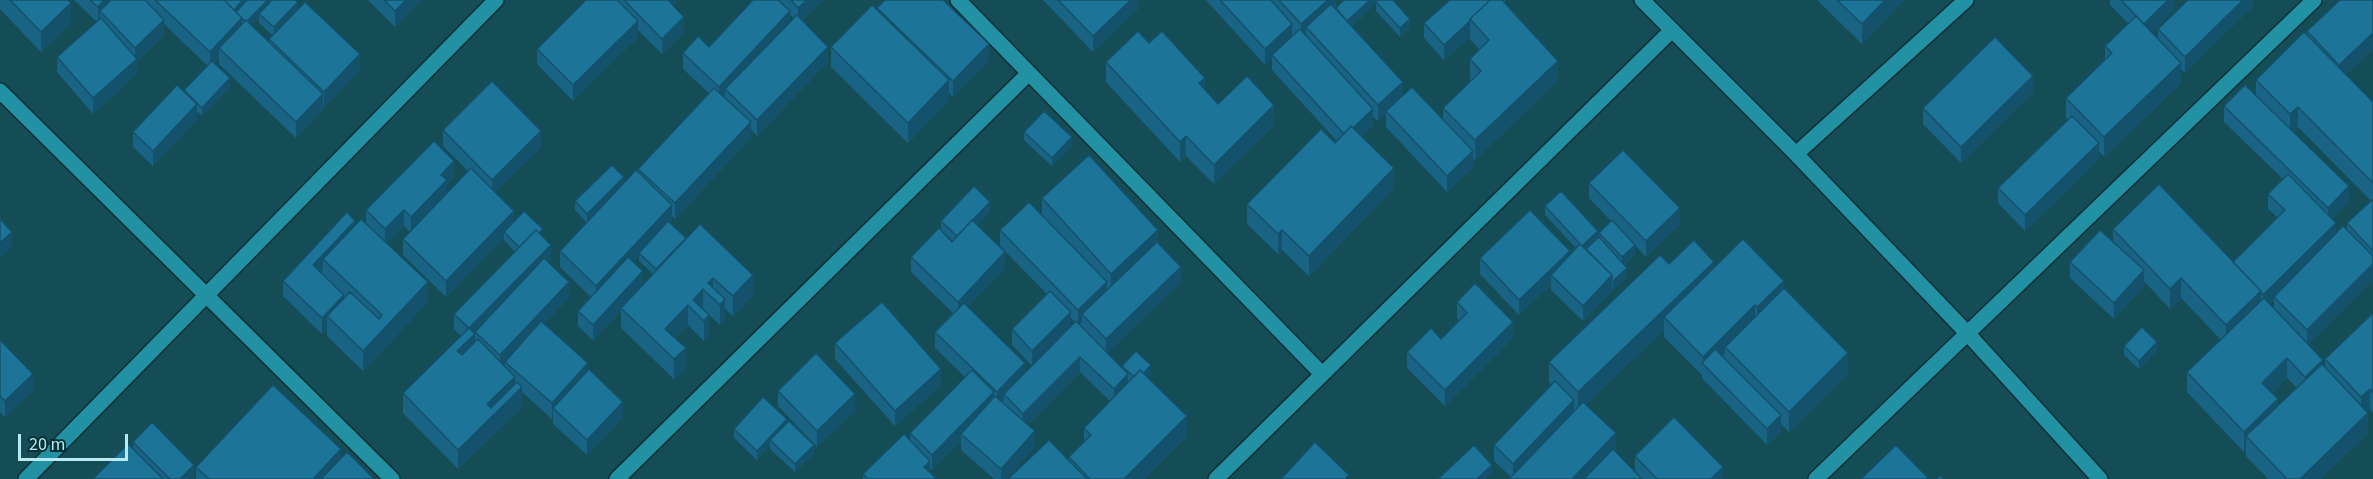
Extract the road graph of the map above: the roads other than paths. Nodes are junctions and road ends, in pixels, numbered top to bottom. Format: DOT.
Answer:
graph roads {
  1 [pos="496,0"];
  2 [pos="958,0"];
  3 [pos="1642,0"];
  4 [pos="1966,0"];
  5 [pos="2314,0"];
  6 [pos="1671,31"];
  7 [pos="1029,73"];
  8 [pos="0,91"];
  9 [pos="1796,154"];
  10 [pos="206,297"];
  11 [pos="1968,334"];
  12 [pos="1322,374"];
  13 [pos="26,479"];
  14 [pos="392,479"];
  15 [pos="617,479"];
  16 [pos="1216,479"];
  17 [pos="1816,479"];
  18 [pos="2100,479"];
  1 -- 10 [label="street"];
  2 -- 7 [label="street"];
  3 -- 6 [label="street"];
  4 -- 9 [label="street"];
  5 -- 11 [label="street"];
  6 -- 9 [label="street"];
  6 -- 12 [label="street"];
  7 -- 12 [label="street"];
  7 -- 15 [label="street"];
  8 -- 10 [label="street"];
  9 -- 11 [label="street"];
  10 -- 13 [label="street"];
  10 -- 14 [label="street"];
  11 -- 17 [label="street"];
  11 -- 18 [label="street"];
  12 -- 16 [label="street"];
}
